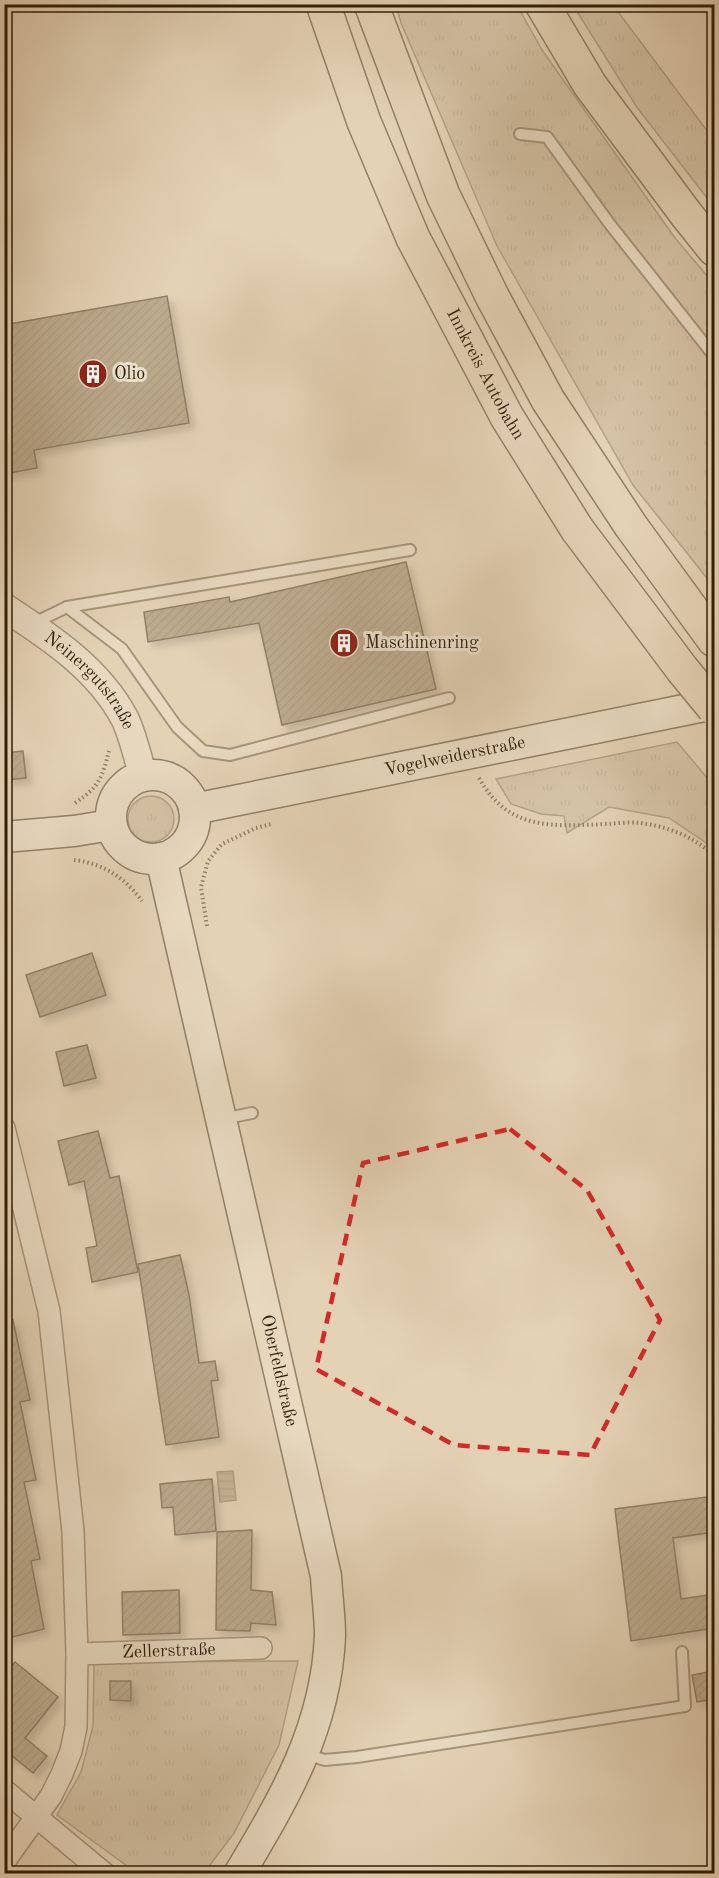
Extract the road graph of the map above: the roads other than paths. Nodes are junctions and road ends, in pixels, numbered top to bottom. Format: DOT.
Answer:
graph roads {
  1 [pos="323,4"];
  2 [pos="371,4"];
  3 [pos="542,4"];
  4 [pos="520,134"];
  5 [pos="714,249"];
  6 [pos="714,356"];
  7 [pos="410,550"];
  8 [pos="4,607"];
  9 [pos="67,607"];
  10 [pos="31,624"];
  11 [pos="714,640"];
  12 [pos="449,698"];
  13 [pos="714,706"];
  14 [pos="143,776"];
  15 [pos="195,809"];
  16 [pos="111,825"];
  17 [pos="4,837"];
  18 [pos="161,858"];
  19 [pos="252,1113"];
  20 [pos="222,1119"];
  21 [pos="4,1128"];
  22 [pos="261,1647"];
  23 [pos="682,1652"];
  24 [pos="77,1654"];
  25 [pos="305,1754"];
  26 [pos="4,1790"];
  27 [pos="36,1816"];
  28 [pos="4,1862"];
  29 [pos="105,1874"];
  30 [pos="239,1874"];
  1 -- 13 [label="highway, Innkreis Autobahn, bridge"];
  2 -- 11 [label="highway"];
  3 -- 5 [label="highway"];
  4 -- 6 [label="lane"];
  7 -- 9 [label="lane"];
  8 -- 10 [label="street, Neinergutstraße"];
  9 -- 10 [label="lane"];
  9 -- 12 [label="lane"];
  10 -- 14 [label="street, Neinergutstraße"];
  13 -- 15 [label="main road, Vogelweiderstraße"];
  14 -- 15 [label="main road"];
  14 -- 16 [label="main road"];
  15 -- 18 [label="main road"];
  16 -- 17 [label="main road"];
  16 -- 18 [label="main road"];
  18 -- 20 [label="main road, Oberfeldstraße"];
  19 -- 20 [label="lane"];
  20 -- 25 [label="main road, Oberfeldstraße"];
  21 -- 24 [label="street"];
  22 -- 24 [label="street, Zellerstraße"];
  23 -- 25 [label="lane"];
  24 -- 27 [label="street"];
  25 -- 30 [label="main road, Oberfeldstraße"];
  26 -- 27 [label="street"];
  27 -- 28 [label="street"];
  27 -- 29 [label="street"];
}
